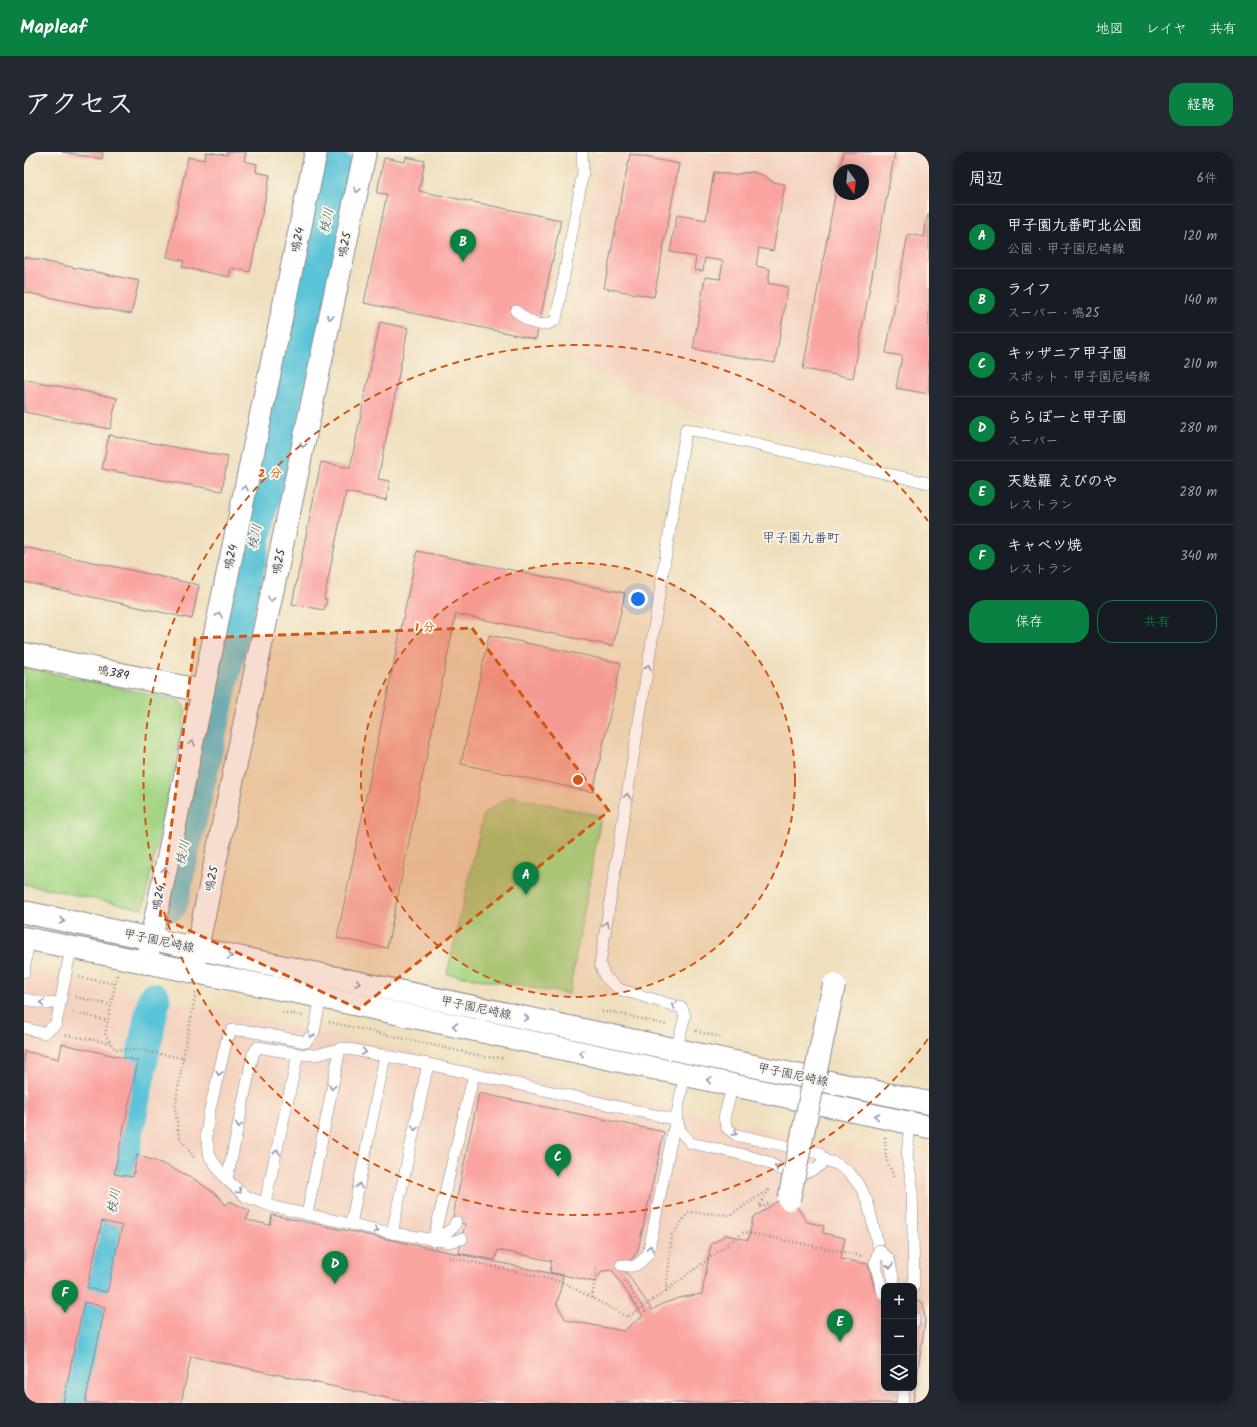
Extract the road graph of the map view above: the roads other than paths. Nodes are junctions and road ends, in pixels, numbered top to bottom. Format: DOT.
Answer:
graph roads {
  1 [pos="316,152"];
  2 [pos="365,152"];
  3 [pos="583,153"];
  4 [pos="516,311"];
  5 [pos="929,483"];
  6 [pos="24,654"];
  7 [pos="202,692"];
  8 [pos="24,912"];
  9 [pos="27,939"];
  10 [pos="150,940"];
  11 [pos="70,948"];
  12 [pos="197,950"];
  13 [pos="146,963"];
  14 [pos="24,972"];
  15 [pos="194,982"];
  16 [pos="834,985"];
  17 [pos="321,998"];
  18 [pos="24,999"];
  19 [pos="60,1001"];
  20 [pos="24,1028"];
  21 [pos="340,1049"];
  22 [pos="676,1050"];
  23 [pos="298,1054"];
  24 [pos="385,1056"];
  25 [pos="428,1064"];
  26 [pos="474,1074"];
  27 [pos="685,1074"];
  28 [pos="733,1086"];
  29 [pos="929,1102"];
  30 [pos="677,1120"];
  31 [pos="919,1125"];
  32 [pos="825,1161"];
  33 [pos="228,1180"];
  34 [pos="780,1194"];
  35 [pos="266,1204"];
  36 [pos="307,1214"];
  37 [pos="456,1222"];
  38 [pos="351,1224"];
  39 [pos="392,1233"];
  40 [pos="462,1239"];
  41 [pos="434,1241"];
  42 [pos="879,1250"];
  43 [pos="621,1265"];
  44 [pos="894,1283"];
  45 [pos="914,1283"];
  46 [pos="881,1289"];
  47 [pos="904,1391"];
  48 [pos="902,1403"];
  7 -- 1 [label="street, 鳴24, one-way"];
  2 -- 12 [label="street, 鳴25, one-way"];
  3 -- 4 [label="lane"];
  22 -- 5 [label="lane, one-way"];
  6 -- 7 [label="street, 鳴389"];
  10 -- 7 [label="street, 鳴24, one-way"];
  8 -- 10 [label="street, 甲子園尼崎線, one-way"];
  9 -- 11 [label="street, 甲子園尼崎線"];
  9 -- 14 [label="lane"];
  10 -- 12 [label="street, 甲子園尼崎線"];
  10 -- 13 [label="street, 鳴24"];
  11 -- 13 [label="street, 甲子園尼崎線"];
  11 -- 19 [label="lane"];
  12 -- 15 [label="street, 鳴25"];
  12 -- 22 [label="street, 甲子園尼崎線, one-way"];
  13 -- 15 [label="street, 甲子園尼崎線"];
  15 -- 17 [label="street, 甲子園尼崎線"];
  16 -- 34 [label="street, bridge"];
  27 -- 17 [label="street, 甲子園尼崎線, one-way"];
  17 -- 33 [label="lane, one-way"];
  19 -- 18 [label="lane, one-way"];
  19 -- 20 [label="lane"];
  21 -- 23 [label="lane"];
  21 -- 24 [label="lane, one-way"];
  21 -- 36 [label="lane, one-way"];
  22 -- 29 [label="street, 甲子園尼崎線"];
  23 -- 33 [label="lane, one-way"];
  35 -- 23 [label="lane, one-way"];
  24 -- 25 [label="lane"];
  38 -- 24 [label="lane, one-way"];
  25 -- 26 [label="lane"];
  25 -- 39 [label="lane, one-way"];
  26 -- 30 [label="lane"];
  26 -- 41 [label="lane"];
  28 -- 27 [label="street, 甲子園尼崎線, one-way"];
  27 -- 30 [label="lane"];
  31 -- 28 [label="street, 甲子園尼崎線, one-way"];
  28 -- 32 [label="lane, one-way"];
  32 -- 30 [label="lane, one-way"];
  43 -- 30 [label="lane, one-way"];
  31 -- 45 [label="lane"];
  32 -- 42 [label="lane"];
  33 -- 35 [label="lane, one-way"];
  35 -- 36 [label="lane"];
  36 -- 38 [label="lane"];
  37 -- 41 [label="lane"];
  38 -- 39 [label="lane, one-way"];
  39 -- 41 [label="lane"];
  40 -- 41 [label="lane"];
  42 -- 44 [label="lane, one-way, bridge"];
  42 -- 46 [label="lane, bridge"];
  47 -- 48 [label="lane"];
}
